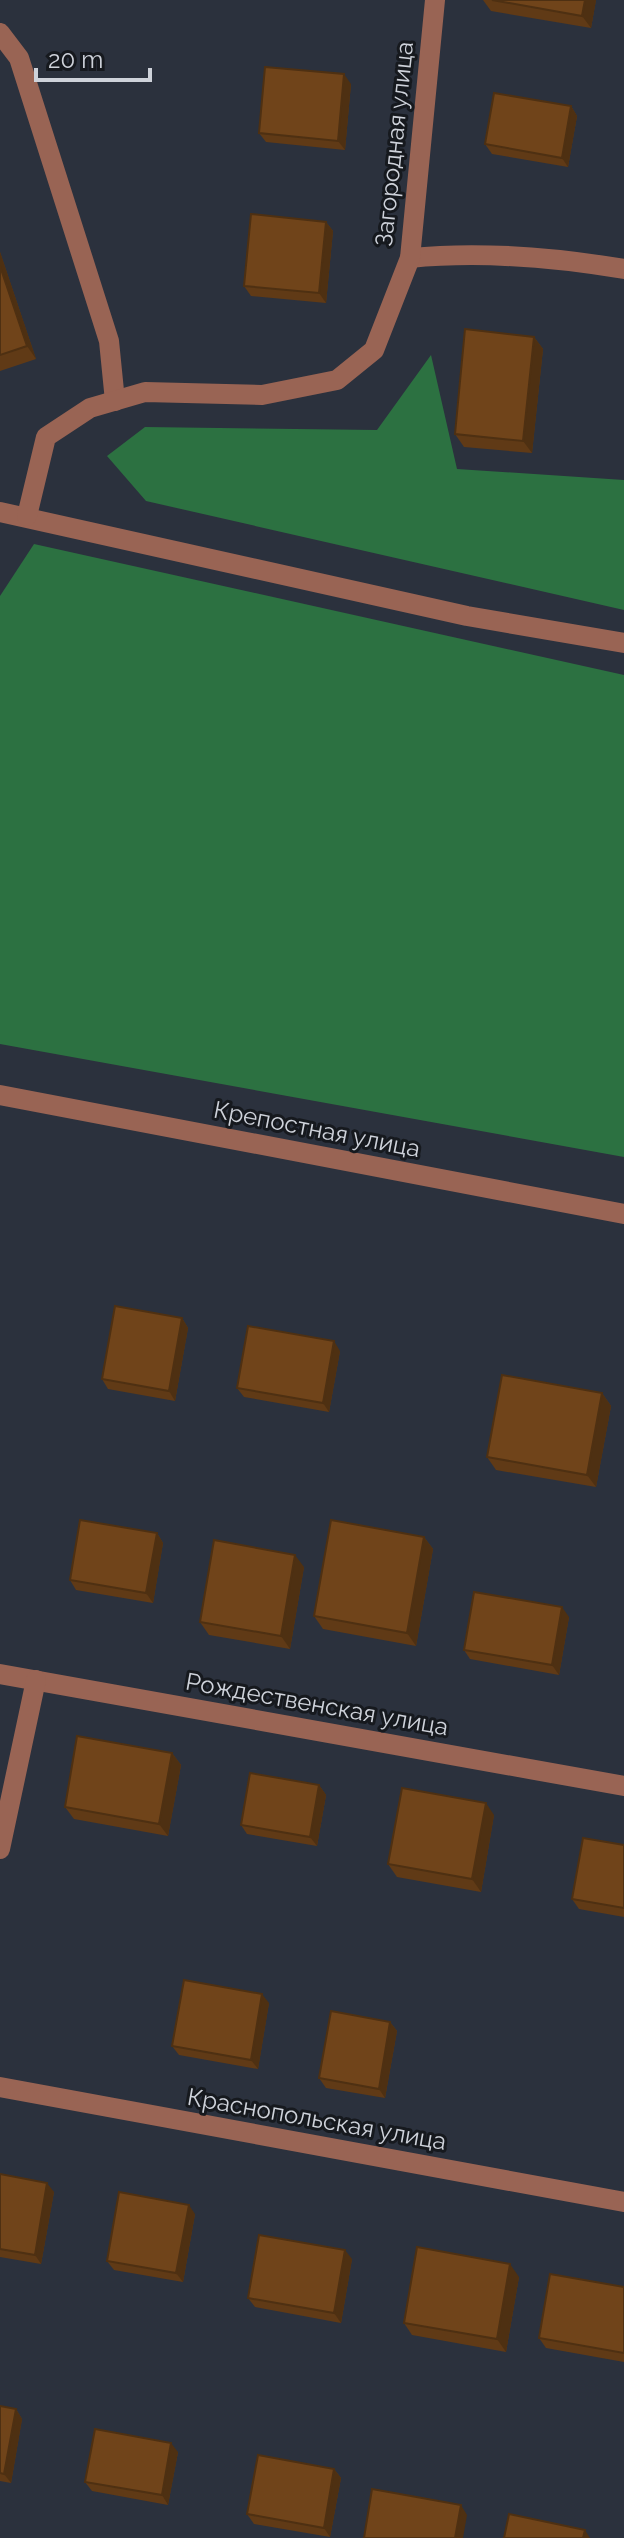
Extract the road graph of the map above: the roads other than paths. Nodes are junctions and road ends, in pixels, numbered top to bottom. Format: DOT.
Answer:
graph roads {
  1 [pos="435,0"];
  2 [pos="0,33"];
  3 [pos="410,258"];
  4 [pos="624,269"];
  5 [pos="115,401"];
  6 [pos="0,512"];
  7 [pos="27,516"];
  8 [pos="624,643"];
  9 [pos="0,1095"];
  10 [pos="624,1214"];
  11 [pos="0,1674"];
  12 [pos="36,1680"];
  13 [pos="624,1786"];
  14 [pos="0,1849"];
  15 [pos="0,2087"];
  16 [pos="624,2202"];
  1 -- 3 [label="street, Загородная улица"];
  2 -- 5 [label="street"];
  3 -- 4 [label="street"];
  3 -- 5 [label="street, Загородная улица"];
  5 -- 7 [label="street, Загородная улица"];
  6 -- 7 [label="street"];
  7 -- 8 [label="street"];
  9 -- 10 [label="street, Крепостная улица"];
  11 -- 12 [label="street, Рождественская улица"];
  12 -- 13 [label="street, Рождественская улица"];
  12 -- 14 [label="street"];
  15 -- 16 [label="street, Краснопольская улица"];
}
